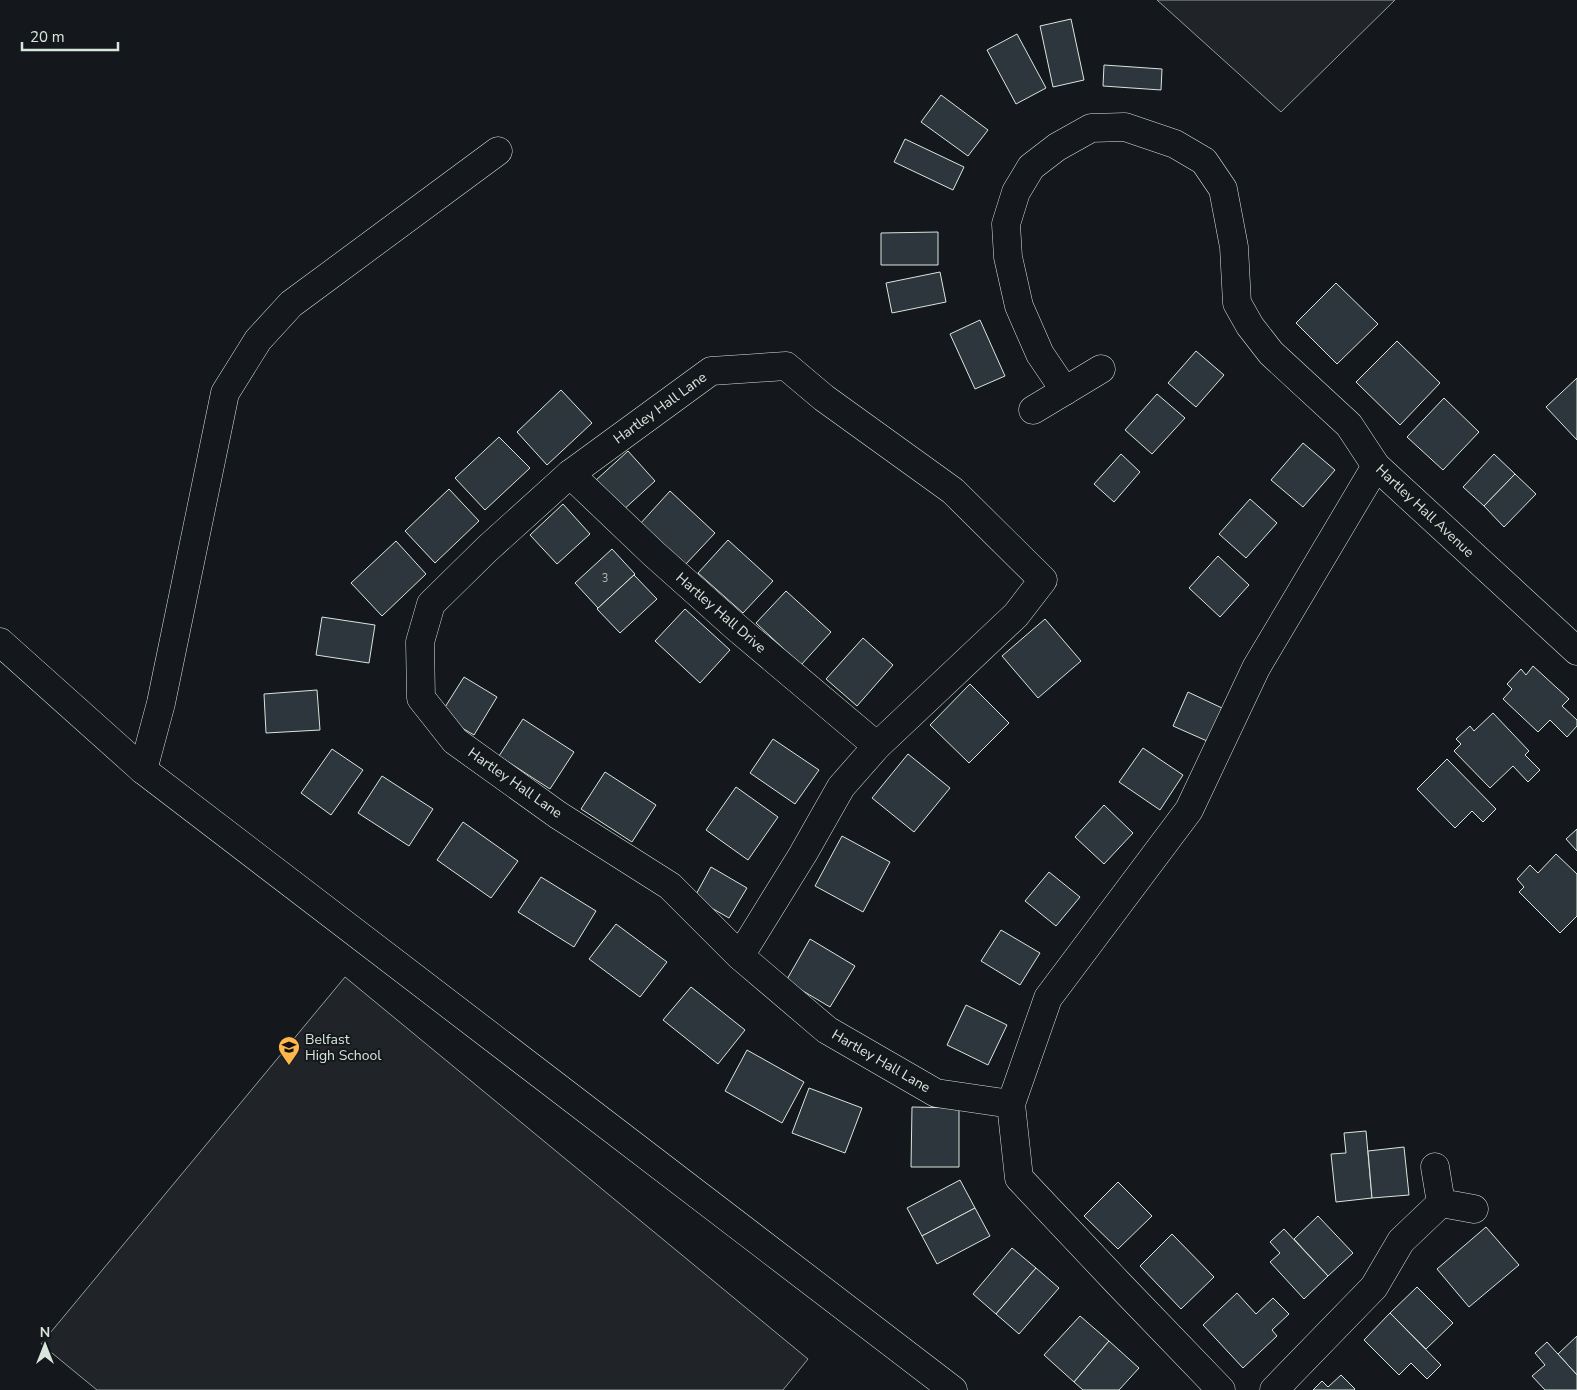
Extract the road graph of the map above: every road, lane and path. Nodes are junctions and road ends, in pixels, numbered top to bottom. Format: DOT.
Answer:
graph roads {
  1 [pos="498,151"];
  2 [pos="1101,369"];
  3 [pos="1065,391"];
  4 [pos="1034,410"];
  5 [pos="1376,466"];
  6 [pos="570,474"];
  7 [pos="0,642"];
  8 [pos="1577,651"];
  9 [pos="877,746"];
  10 [pos="143,770"];
  11 [pos="740,956"];
  12 [pos="1011,1104"];
  13 [pos="1435,1167"];
  14 [pos="1440,1203"];
  15 [pos="1474,1209"];
  16 [pos="953,1390"];
  17 [pos="1221,1390"];
  18 [pos="1274,1390"];
  1 -- 10 [label="street"];
  2 -- 3 [label="street"];
  3 -- 4 [label="street"];
  3 -- 5 [label="street, Hartley Hall Avenue"];
  5 -- 8 [label="street, Hartley Hall Avenue"];
  5 -- 12 [label="street"];
  6 -- 9 [label="street, Hartley Hall Drive"];
  6 -- 9 [label="street, Hartley Hall Lane"];
  6 -- 11 [label="street, Hartley Hall Lane"];
  7 -- 10 [label="street"];
  9 -- 11 [label="street, Hartley Hall Lane"];
  10 -- 16 [label="street"];
  11 -- 12 [label="street, Hartley Hall Lane"];
  12 -- 17 [label="street"];
  13 -- 14 [label="street"];
  14 -- 15 [label="street"];
  14 -- 18 [label="street"];
}
